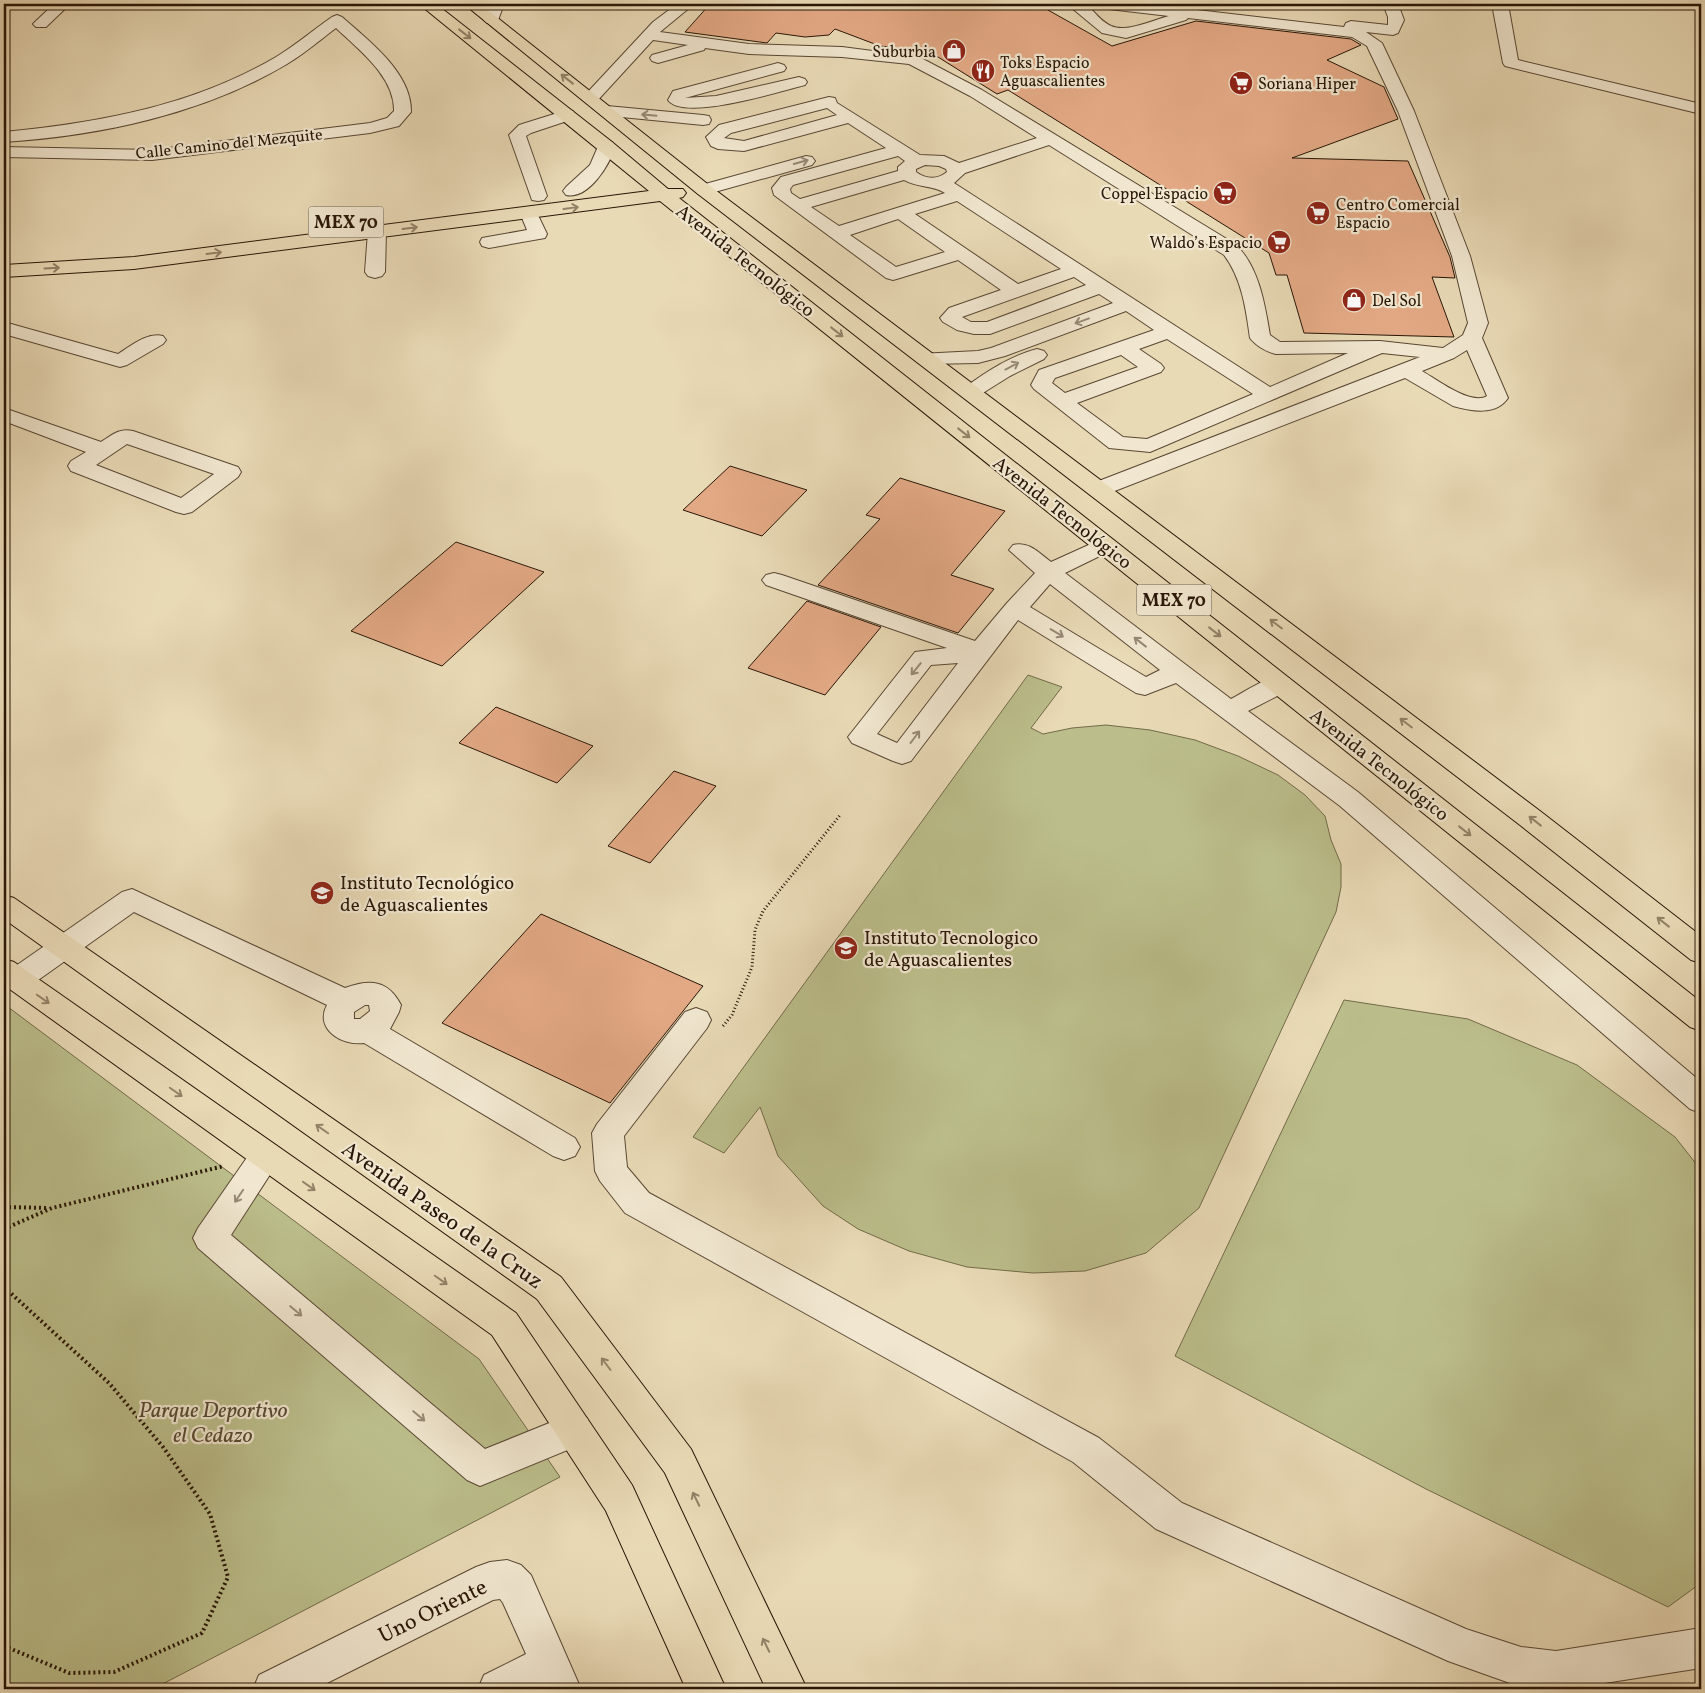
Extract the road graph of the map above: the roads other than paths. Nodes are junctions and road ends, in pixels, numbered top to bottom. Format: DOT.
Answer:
graph roads {
  1 [pos="62,4"];
  2 [pos="427,4"];
  3 [pos="471,4"];
  4 [pos="686,4"];
  5 [pos="1075,4"];
  6 [pos="1109,4"];
  7 [pos="1163,4"];
  8 [pos="1391,4"];
  9 [pos="1500,4"];
  10 [pos="337,12"];
  11 [pos="494,12"];
  12 [pos="1126,12"];
  13 [pos="1192,13"];
  14 [pos="1088,14"];
  15 [pos="1158,23"];
  16 [pos="41,24"];
  17 [pos="650,35"];
  18 [pos="712,44"];
  19 [pos="749,49"];
  20 [pos="658,58"];
  21 [pos="778,68"];
  22 [pos="798,82"];
  23 [pos="591,98"];
  24 [pos="823,98"];
  25 [pos="404,100"];
  26 [pos="1701,109"];
  27 [pos="608,111"];
  28 [pos="567,116"];
  29 [pos="850,117"];
  30 [pos="707,120"];
  31 [pos="867,128"];
  32 [pos="629,129"];
  33 [pos="336,131"];
  34 [pos="39,135"];
  35 [pos="1046,136"];
  36 [pos="4,137"];
  37 [pos="885,140"];
  38 [pos="606,146"];
  39 [pos="900,150"];
  40 [pos="4,152"];
  41 [pos="44,154"];
  42 [pos="756,160"];
  43 [pos="952,166"];
  44 [pos="912,168"];
  45 [pos="770,171"];
  46 [pos="696,182"];
  47 [pos="936,182"];
  48 [pos="656,188"];
  49 [pos="572,191"];
  50 [pos="961,194"];
  51 [pos="538,196"];
  52 [pos="797,205"];
  53 [pos="901,213"];
  54 [pos="530,214"];
  55 [pos="820,222"];
  56 [pos="377,232"];
  57 [pos="836,233"];
  58 [pos="489,242"];
  59 [pos="960,253"];
  60 [pos="4,255"];
  61 [pos="1077,270"];
  62 [pos="4,271"];
  63 [pos="375,272"];
  64 [pos="1102,286"];
  65 [pos="1016,291"];
  66 [pos="1128,304"];
  67 [pos="1145,315"];
  68 [pos="4,328"];
  69 [pos="1170,331"];
  70 [pos="1472,338"];
  71 [pos="156,340"];
  72 [pos="1123,347"];
  73 [pos="1380,347"];
  74 [pos="1447,354"];
  75 [pos="926,358"];
  76 [pos="1408,371"];
  77 [pos="971,392"];
  78 [pos="1268,395"];
  79 [pos="1062,401"];
  80 [pos="4,414"];
  81 [pos="102,450"];
  82 [pos="1099,489"];
  83 [pos="1104,544"];
  84 [pos="1021,550"];
  85 [pos="1050,571"];
  86 [pos="774,580"];
  87 [pos="1015,608"];
  88 [pos="979,653"];
  89 [pos="1178,672"];
  90 [pos="1280,684"];
  91 [pos="1229,710"];
  92 [pos="4,905"];
  93 [pos="62,947"];
  94 [pos="1701,952"];
  95 [pos="10,975"];
  96 [pos="1701,1019"];
  97 [pos="708,1025"];
  98 [pos="1701,1100"];
  99 [pos="564,1147"];
  100 [pos="266,1156"];
  101 [pos="574,1430"];
  102 [pos="1701,1648"];
  103 [pos="555,1677"];
  104 [pos="273,1689"];
  105 [pos="498,1689"];
  106 [pos="706,1689"];
  107 [pos="787,1689"];
  1 -- 16 [label="street"];
  2 -- 28 [label="main road, Avenida Tecnológico / MEX 70, one-way"];
  3 -- 11 [label="main road, Avenida Tecnológico / MEX 70"];
  4 -- 17 [label="street"];
  5 -- 14 [label="street"];
  6 -- 12 [label="street"];
  7 -- 8 [label="street"];
  9 -- 26 [label="street"];
  10 -- 25 [label="street"];
  10 -- 34 [label="street"];
  23 -- 11 [label="main road, Avenida Tecnológico / MEX 70, one-way"];
  12 -- 13 [label="street"];
  12 -- 14 [label="street"];
  12 -- 15 [label="street"];
  13 -- 15 [label="street"];
  13 -- 70 [label="street"];
  14 -- 15 [label="street"];
  17 -- 18 [label="street"];
  17 -- 23 [label="street"];
  18 -- 19 [label="street"];
  18 -- 20 [label="street"];
  19 -- 21 [label="street"];
  19 -- 35 [label="street"];
  21 -- 22 [label="street"];
  21 -- 22 [label="street"];
  22 -- 24 [label="street"];
  23 -- 27 [label="main road, Avenida Tecnológico / MEX 70"];
  24 -- 29 [label="street"];
  24 -- 29 [label="street"];
  24 -- 30 [label="street"];
  25 -- 33 [label="street"];
  25 -- 33 [label="street, Calle Camino del Mezquite"];
  30 -- 27 [label="street, one-way"];
  27 -- 32 [label="main road, Avenida Tecnológico / MEX 70"];
  28 -- 38 [label="main road, Avenida Tecnológico / MEX 70"];
  28 -- 51 [label="street"];
  29 -- 31 [label="street"];
  30 -- 32 [label="street"];
  31 -- 37 [label="street"];
  31 -- 42 [label="street"];
  32 -- 46 [label="main road, Avenida Tecnológico / MEX 70"];
  33 -- 41 [label="street, Calle Camino del Mezquite"];
  34 -- 36 [label="street"];
  34 -- 41 [label="street"];
  35 -- 43 [label="street"];
  35 -- 73 [label="street"];
  37 -- 39 [label="street"];
  45 -- 37 [label="street, one-way"];
  38 -- 48 [label="main road, Avenida Tecnológico / MEX 70"];
  38 -- 49 [label="street"];
  39 -- 44 [label="street"];
  39 -- 52 [label="street"];
  40 -- 41 [label="street, Calle Camino del Mezquite"];
  42 -- 45 [label="street"];
  42 -- 46 [label="street"];
  43 -- 44 [label="street"];
  43 -- 47 [label="street"];
  44 -- 47 [label="street"];
  44 -- 52 [label="street"];
  45 -- 46 [label="street"];
  46 -- 48 [label="main road, MEX 70"];
  46 -- 75 [label="main road, Avenida Tecnológico / MEX 70"];
  47 -- 50 [label="street"];
  47 -- 55 [label="street"];
  48 -- 49 [label="main road, MEX 70"];
  54 -- 48 [label="main road, MEX 70, one-way"];
  48 -- 83 [label="main road, Avenida Tecnológico / MEX 70, one-way"];
  49 -- 51 [label="main road, MEX 70"];
  50 -- 53 [label="street"];
  50 -- 61 [label="street"];
  51 -- 60 [label="main road, MEX 70"];
  52 -- 55 [label="street"];
  53 -- 57 [label="street"];
  53 -- 59 [label="street"];
  56 -- 54 [label="main road, MEX 70, one-way"];
  54 -- 58 [label="street"];
  55 -- 57 [label="street"];
  62 -- 56 [label="main road, MEX 70, one-way"];
  56 -- 63 [label="street"];
  57 -- 59 [label="street"];
  59 -- 65 [label="street"];
  61 -- 64 [label="street"];
  61 -- 65 [label="street"];
  64 -- 65 [label="street"];
  64 -- 66 [label="street"];
  66 -- 67 [label="street"];
  66 -- 75 [label="street, one-way"];
  67 -- 69 [label="street"];
  77 -- 67 [label="street, one-way"];
  68 -- 71 [label="street"];
  69 -- 72 [label="street"];
  69 -- 78 [label="street"];
  70 -- 74 [label="street"];
  70 -- 76 [label="street"];
  72 -- 79 [label="street"];
  72 -- 79 [label="street"];
  73 -- 74 [label="street"];
  73 -- 78 [label="street"];
  74 -- 76 [label="street"];
  75 -- 77 [label="main road, Avenida Tecnológico / MEX 70"];
  76 -- 82 [label="street"];
  77 -- 82 [label="main road, Avenida Tecnológico / MEX 70"];
  78 -- 79 [label="street"];
  80 -- 81 [label="street"];
  81 -- 81 [label="street"];
  94 -- 82 [label="main road, Avenida Tecnológico / MEX 70, one-way"];
  83 -- 85 [label="street"];
  83 -- 90 [label="main road, Avenida Tecnológico / MEX 70, one-way"];
  84 -- 85 [label="street"];
  85 -- 87 [label="street"];
  89 -- 85 [label="street, one-way"];
  86 -- 88 [label="street"];
  87 -- 88 [label="street"];
  87 -- 89 [label="street, one-way"];
  88 -- 88 [label="street, one-way"];
  89 -- 91 [label="street"];
  90 -- 91 [label="street"];
  90 -- 96 [label="main road, Avenida Tecnológico / MEX 70, one-way"];
  91 -- 98 [label="street"];
  92 -- 93 [label="main road, Avenida Paseo de la Cruz"];
  93 -- 95 [label="street"];
  93 -- 99 [label="street"];
  107 -- 93 [label="main road, Avenida Paseo de la Cruz, one-way"];
  95 -- 100 [label="main road, one-way"];
  97 -- 102 [label="street"];
  100 -- 101 [label="main road, one-way"];
  100 -- 101 [label="street, one-way"];
  101 -- 106 [label="main road"];
  103 -- 104 [label="street, Uno Oriente"];
  103 -- 105 [label="street, Uno Oriente"];
}
